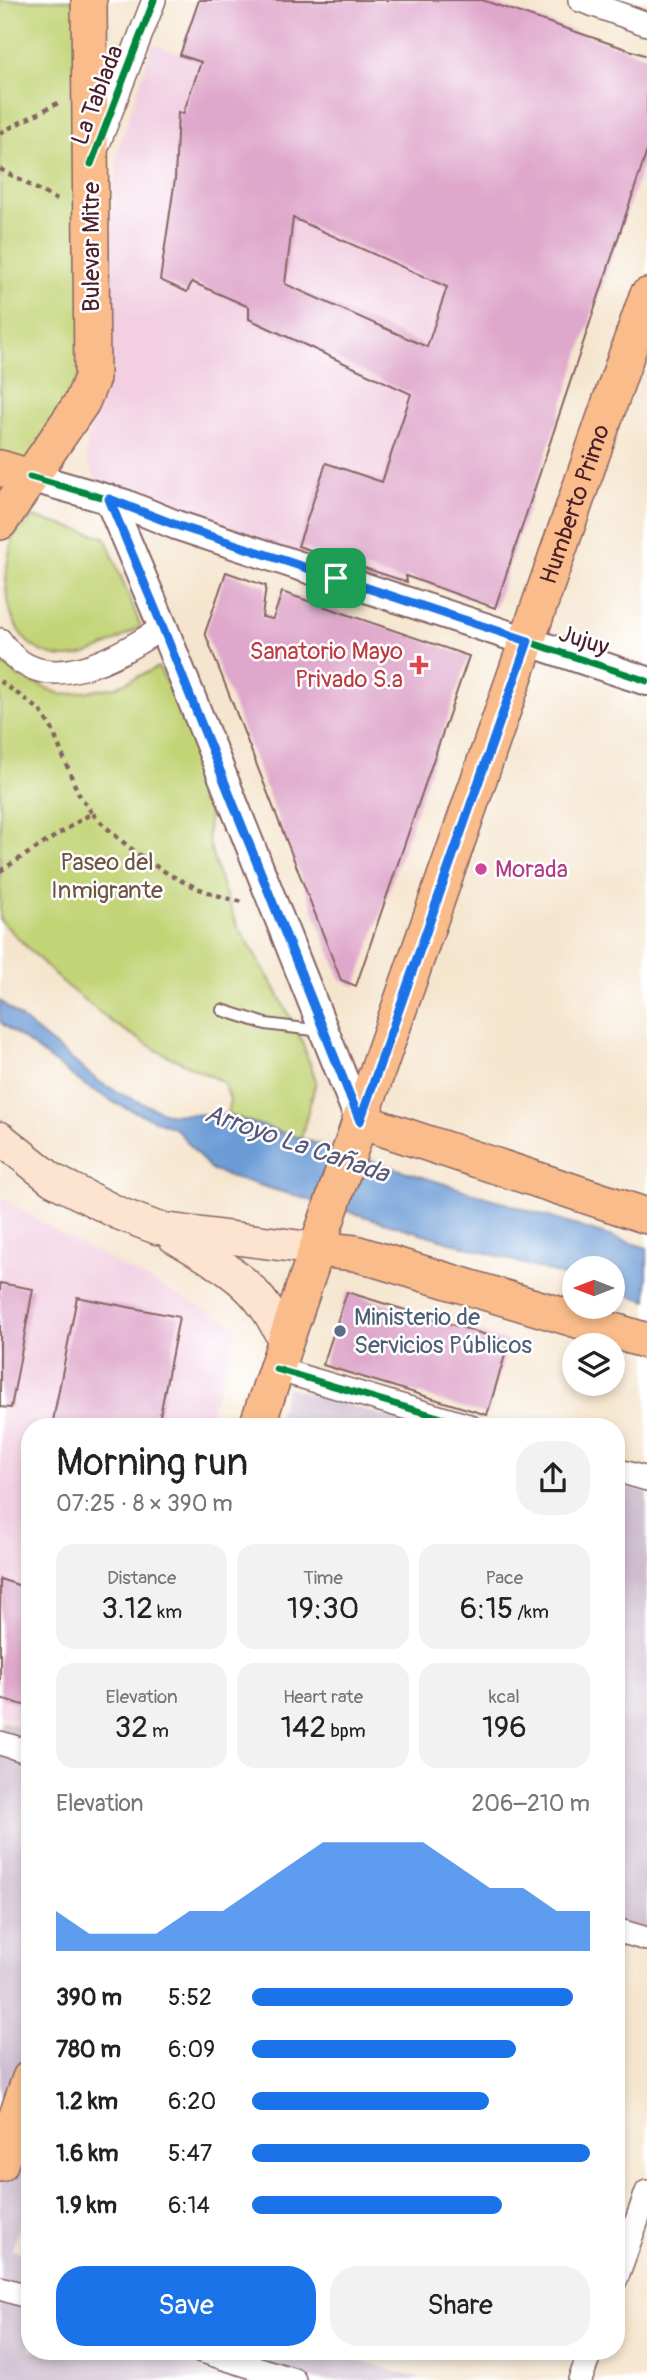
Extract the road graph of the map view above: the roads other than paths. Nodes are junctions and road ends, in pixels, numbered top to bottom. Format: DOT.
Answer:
graph roads {
  1 [pos="89,0"];
  2 [pos="154,0"];
  3 [pos="580,0"];
  4 [pos="647,24"];
  5 [pos="91,164"];
  6 [pos="647,296"];
  7 [pos="15,472"];
  8 [pos="109,499"];
  9 [pos="0,522"];
  10 [pos="163,628"];
  11 [pos="0,640"];
  12 [pos="528,641"];
  13 [pos="647,681"];
  14 [pos="222,1010"];
  15 [pos="325,1032"];
  16 [pos="360,1121"];
  17 [pos="0,1138"];
  18 [pos="647,1216"];
  19 [pos="157,1228"];
  20 [pos="317,1249"];
  21 [pos="647,1341"];
  22 [pos="281,1356"];
  23 [pos="260,1418"];
  24 [pos="448,1418"];
  25 [pos="625,1473"];
  26 [pos="647,1479"];
  27 [pos="0,1743"];
  28 [pos="21,1749"];
  29 [pos="625,1933"];
  30 [pos="647,1939"];
  31 [pos="21,2104"];
  32 [pos="0,2164"];
  33 [pos="647,2192"];
  34 [pos="625,2254"];
  35 [pos="0,2288"];
  36 [pos="21,2294"];
  37 [pos="231,2360"];
  38 [pos="587,2360"];
  39 [pos="294,2380"];
  40 [pos="580,2380"];
  1 -- 5 [label="main road, Bulevar Mitre"];
  2 -- 5 [label="street, La Tablada"];
  3 -- 4 [label="street"];
  5 -- 7 [label="main road, Bulevar Mitre"];
  6 -- 12 [label="main road, Humberto Primo"];
  7 -- 8 [label="street, Jujuy"];
  7 -- 9 [label="main road, Bulevar Mitre"];
  8 -- 10 [label="street"];
  8 -- 12 [label="street, Jujuy"];
  10 -- 11 [label="street"];
  10 -- 15 [label="street"];
  12 -- 13 [label="street, Jujuy"];
  12 -- 16 [label="main road, Humberto Primo"];
  14 -- 15 [label="lane"];
  15 -- 16 [label="street"];
  16 -- 18 [label="main road"];
  16 -- 20 [label="main road, Humberto Primo"];
  17 -- 19 [label="main road"];
  19 -- 20 [label="main road"];
  19 -- 22 [label="main road"];
  20 -- 21 [label="main road"];
  20 -- 22 [label="main road, Humberto Primo"];
  22 -- 23 [label="main road, Humberto Primo"];
  22 -- 24 [label="street"];
  25 -- 26 [label="street"];
  27 -- 28 [label="street"];
  29 -- 30 [label="street"];
  31 -- 32 [label="main road"];
  33 -- 34 [label="street"];
  35 -- 36 [label="street"];
  37 -- 39 [label="street"];
  38 -- 40 [label="street"];
}
